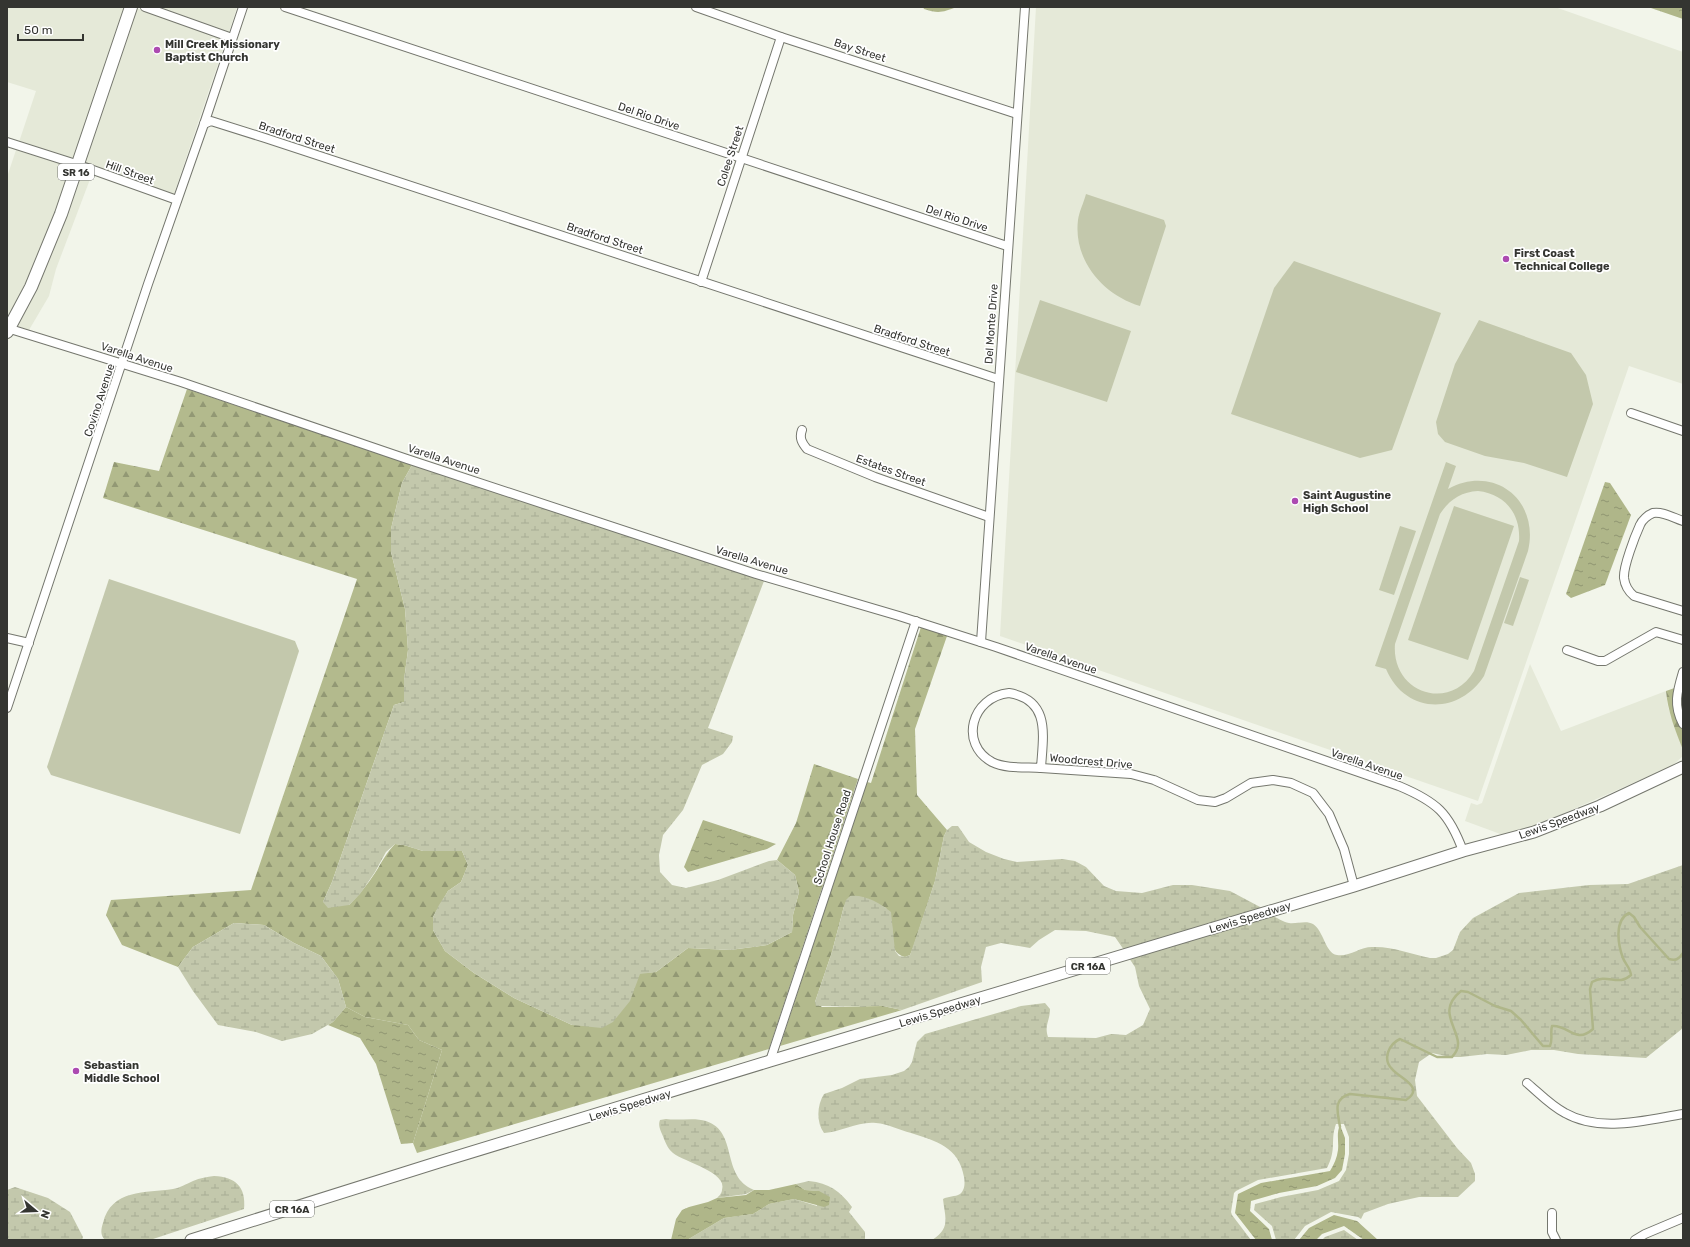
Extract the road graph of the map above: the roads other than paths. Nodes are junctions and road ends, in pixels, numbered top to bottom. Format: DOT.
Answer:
graph roads {
  1 [pos="131,7"];
  2 [pos="145,7"];
  3 [pos="243,7"];
  4 [pos="285,7"];
  5 [pos="696,7"];
  6 [pos="1025,7"];
  7 [pos="781,37"];
  8 [pos="232,38"];
  9 [pos="1017,114"];
  10 [pos="204,124"];
  11 [pos="7,142"];
  12 [pos="740,159"];
  13 [pos="79,165"];
  14 [pos="177,200"];
  15 [pos="1007,246"];
  16 [pos="701,282"];
  17 [pos="8,330"];
  18 [pos="122,363"];
  19 [pos="998,380"];
  20 [pos="1631,413"];
  21 [pos="802,430"];
  22 [pos="1683,431"];
  23 [pos="990,517"];
  24 [pos="1683,521"];
  25 [pos="1683,611"];
  26 [pos="916,621"];
  27 [pos="7,638"];
  28 [pos="1683,640"];
  29 [pos="981,642"];
  30 [pos="29,643"];
  31 [pos="1567,650"];
  32 [pos="1683,672"];
  33 [pos="1681,691"];
  34 [pos="7,708"];
  35 [pos="1683,724"];
  36 [pos="1683,767"];
  37 [pos="1041,768"];
  38 [pos="1463,851"];
  39 [pos="1354,886"];
  40 [pos="770,1061"];
  41 [pos="1527,1083"];
  42 [pos="1683,1114"];
  43 [pos="1552,1212"];
  44 [pos="1683,1218"];
  45 [pos="192,1240"];
  46 [pos="1556,1240"];
  47 [pos="1636,1240"];
  1 -- 13 [label="highway, SR 16"];
  2 -- 8 [label="street"];
  3 -- 8 [label="street, Covino Avenue"];
  4 -- 12 [label="street, Del Rio Drive"];
  5 -- 7 [label="street, Bay Street"];
  6 -- 9 [label="street, Del Monte Drive"];
  7 -- 9 [label="street, Bay Street"];
  7 -- 12 [label="street, Colee Street"];
  8 -- 10 [label="street, Covino Avenue"];
  9 -- 15 [label="street, Del Monte Drive"];
  10 -- 14 [label="street, Covino Avenue"];
  10 -- 16 [label="street, Bradford Street"];
  11 -- 13 [label="street, Hill Street"];
  12 -- 15 [label="street, Del Rio Drive"];
  12 -- 16 [label="street, Colee Street"];
  13 -- 14 [label="street, Hill Street"];
  13 -- 17 [label="highway, SR 16"];
  14 -- 18 [label="street, Covino Avenue"];
  15 -- 19 [label="street, Del Monte Drive"];
  16 -- 19 [label="street, Bradford Street"];
  17 -- 18 [label="street, Varella Avenue"];
  18 -- 26 [label="street, Varella Avenue"];
  18 -- 30 [label="street, Covino Avenue"];
  19 -- 23 [label="street, Del Monte Drive"];
  20 -- 22 [label="street"];
  21 -- 23 [label="street, Estates Street"];
  23 -- 29 [label="street, Del Monte Drive"];
  24 -- 25 [label="street"];
  26 -- 29 [label="street, Varella Avenue"];
  26 -- 40 [label="street, School House Road"];
  27 -- 30 [label="street"];
  28 -- 31 [label="street"];
  29 -- 38 [label="street, Varella Avenue"];
  30 -- 34 [label="street, Covino Avenue"];
  32 -- 33 [label="street"];
  33 -- 35 [label="street"];
  36 -- 38 [label="main road, Lewis Speedway / CR 16A"];
  37 -- 37 [label="street, Woodcrest Drive"];
  37 -- 39 [label="street, Woodcrest Drive"];
  38 -- 39 [label="main road, Lewis Speedway / CR 16A"];
  39 -- 40 [label="main road, Lewis Speedway / CR 16A"];
  40 -- 45 [label="main road, Lewis Speedway / CR 16A"];
  41 -- 42 [label="street"];
  43 -- 46 [label="street"];
  44 -- 47 [label="street"];
}
